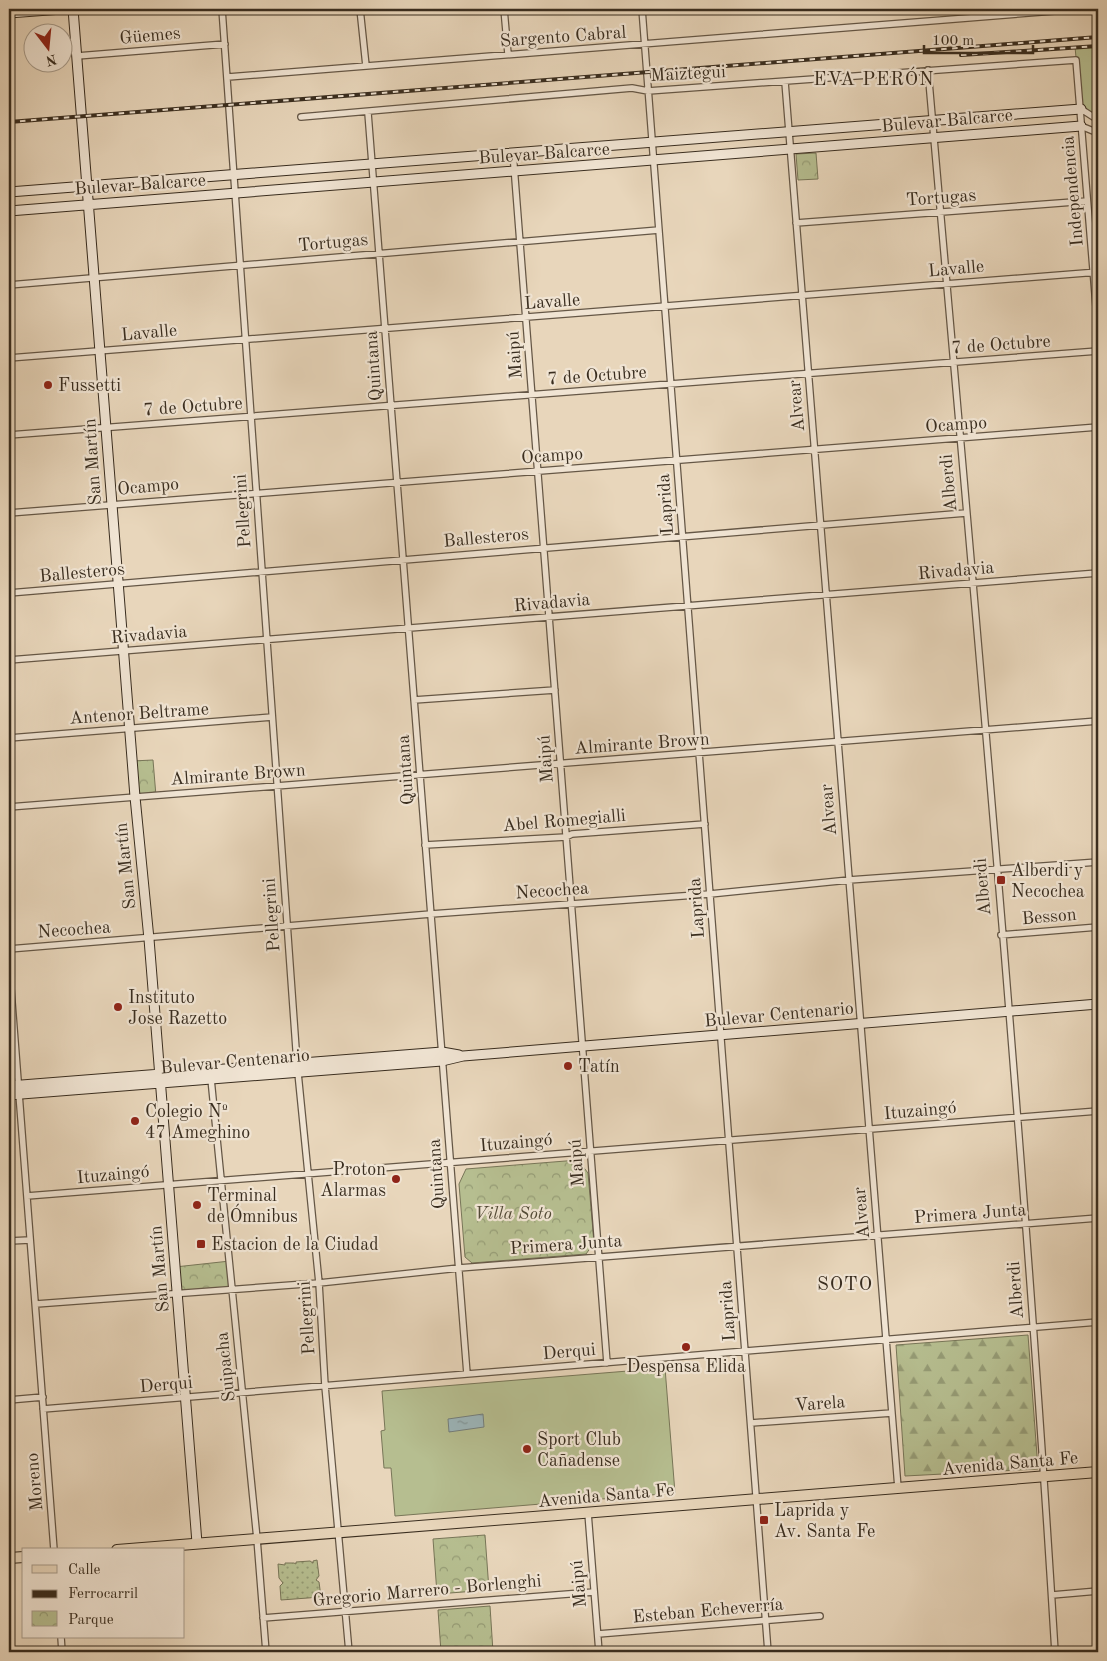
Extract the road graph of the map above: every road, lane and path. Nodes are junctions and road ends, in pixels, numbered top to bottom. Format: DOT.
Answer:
graph roads {
  1 [pos="62,9"];
  2 [pos="73,9"];
  3 [pos="222,9"];
  4 [pos="360,9"];
  5 [pos="504,9"];
  6 [pos="642,9"];
  7 [pos="1072,9"];
  8 [pos="1080,9"];
  9 [pos="9,13"];
  10 [pos="225,44"];
  11 [pos="645,45"];
  12 [pos="508,54"];
  13 [pos="76,56"];
  14 [pos="1076,60"];
  15 [pos="366,66"];
  16 [pos="928,70"];
  17 [pos="228,77"];
  18 [pos="785,82"];
  19 [pos="648,93"];
  20 [pos="1080,108"];
  21 [pos="368,113"];
  22 [pos="301,118"];
  23 [pos="932,120"];
  24 [pos="1098,120"];
  25 [pos="1081,126"];
  26 [pos="789,130"];
  27 [pos="1098,133"];
  28 [pos="934,138"];
  29 [pos="652,142"];
  30 [pos="791,149"];
  31 [pos="513,152"];
  32 [pos="654,160"];
  33 [pos="372,163"];
  34 [pos="514,171"];
  35 [pos="233,174"];
  36 [pos="374,182"];
  37 [pos="87,185"];
  38 [pos="9,192"];
  39 [pos="235,193"];
  40 [pos="1087,201"];
  41 [pos="88,204"];
  42 [pos="9,211"];
  43 [pos="941,211"];
  44 [pos="796,223"];
  45 [pos="659,230"];
  46 [pos="520,241"];
  47 [pos="379,253"];
  48 [pos="240,265"];
  49 [pos="1096,272"];
  50 [pos="94,278"];
  51 [pos="946,284"];
  52 [pos="9,285"];
  53 [pos="802,296"];
  54 [pos="665,308"];
  55 [pos="526,317"];
  56 [pos="385,328"];
  57 [pos="1098,331"];
  58 [pos="245,339"];
  59 [pos="100,351"];
  60 [pos="1098,351"];
  61 [pos="9,358"];
  62 [pos="953,362"];
  63 [pos="808,374"];
  64 [pos="671,386"];
  65 [pos="532,395"];
  66 [pos="391,406"];
  67 [pos="251,417"];
  68 [pos="1098,427"];
  69 [pos="106,428"];
  70 [pos="9,435"];
  71 [pos="960,439"];
  72 [pos="815,449"];
  73 [pos="677,461"];
  74 [pos="538,470"];
  75 [pos="397,481"];
  76 [pos="256,492"];
  77 [pos="112,505"];
  78 [pos="9,513"];
  79 [pos="966,513"];
  80 [pos="821,525"];
  81 [pos="683,536"];
  82 [pos="544,547"];
  83 [pos="403,559"];
  84 [pos="262,570"];
  85 [pos="1098,573"];
  86 [pos="118,584"];
  87 [pos="972,584"];
  88 [pos="9,593"];
  89 [pos="826,595"];
  90 [pos="688,606"];
  91 [pos="549,617"];
  92 [pos="409,628"];
  93 [pos="267,640"];
  94 [pos="123,651"];
  95 [pos="9,660"];
  96 [pos="555,690"];
  97 [pos="414,700"];
  98 [pos="272,717"];
  99 [pos="1098,721"];
  100 [pos="129,728"];
  101 [pos="984,731"];
  102 [pos="9,738"];
  103 [pos="838,742"];
  104 [pos="699,753"];
  105 [pos="560,764"];
  106 [pos="420,775"];
  107 [pos="277,786"];
  108 [pos="135,797"];
  109 [pos="9,807"];
  110 [pos="705,824"];
  111 [pos="566,837"];
  112 [pos="426,845"];
  113 [pos="1098,862"];
  114 [pos="996,871"];
  115 [pos="849,880"];
  116 [pos="710,894"];
  117 [pos="571,904"];
  118 [pos="431,914"];
  119 [pos="287,927"];
  120 [pos="1098,927"];
  121 [pos="1002,935"];
  122 [pos="149,939"];
  123 [pos="9,949"];
  124 [pos="9,962"];
  125 [pos="1098,1004"];
  126 [pos="1008,1012"];
  127 [pos="11,1018"];
  128 [pos="860,1024"];
  129 [pos="721,1035"];
  130 [pos="582,1046"];
  131 [pos="442,1056"];
  132 [pos="297,1068"];
  133 [pos="160,1079"];
  134 [pos="211,1079"];
  135 [pos="14,1085"];
  136 [pos="19,1095"];
  137 [pos="9,1096"];
  138 [pos="1098,1111"];
  139 [pos="1016,1117"];
  140 [pos="869,1129"];
  141 [pos="729,1140"];
  142 [pos="590,1151"];
  143 [pos="450,1162"];
  144 [pos="307,1174"];
  145 [pos="222,1180"];
  146 [pos="169,1185"];
  147 [pos="27,1196"];
  148 [pos="1098,1218"];
  149 [pos="1024,1224"];
  150 [pos="877,1235"];
  151 [pos="30,1240"];
  152 [pos="9,1241"];
  153 [pos="737,1247"];
  154 [pos="599,1257"];
  155 [pos="458,1268"];
  156 [pos="319,1283"];
  157 [pos="233,1289"];
  158 [pos="178,1293"];
  159 [pos="36,1304"];
  160 [pos="1098,1322"];
  161 [pos="1032,1328"];
  162 [pos="886,1340"];
  163 [pos="745,1351"];
  164 [pos="607,1363"];
  165 [pos="467,1374"];
  166 [pos="325,1386"];
  167 [pos="243,1393"];
  168 [pos="42,1397"];
  169 [pos="186,1398"];
  170 [pos="9,1400"];
  171 [pos="43,1409"];
  172 [pos="892,1413"];
  173 [pos="751,1423"];
  174 [pos="1098,1472"];
  175 [pos="1044,1477"];
  176 [pos="898,1488"];
  177 [pos="756,1499"];
  178 [pos="588,1513"];
  179 [pos="339,1532"];
  180 [pos="257,1539"];
  181 [pos="197,1543"];
  182 [pos="54,1548"];
  183 [pos="140,1548"];
  184 [pos="22,1557"];
  185 [pos="9,1558"];
  186 [pos="1098,1591"];
  187 [pos="594,1592"];
  188 [pos="1052,1595"];
  189 [pos="345,1612"];
  190 [pos="820,1616"];
  191 [pos="263,1618"];
  192 [pos="766,1621"];
  193 [pos="598,1634"];
  194 [pos="61,1638"];
  195 [pos="62,1652"];
  196 [pos="266,1652"];
  197 [pos="349,1652"];
  198 [pos="599,1652"];
  199 [pos="768,1652"];
  200 [pos="1055,1652"];
  1 -- 9 [label="main road"];
  2 -- 13 [label="main road, San Martín"];
  3 -- 10 [label="street, Pellegrini"];
  4 -- 15 [label="street"];
  5 -- 12 [label="street"];
  6 -- 11 [label="street"];
  7 -- 8 [label="street, Sargento Cabral"];
  7 -- 11 [label="street, Sargento Cabral"];
  10 -- 13 [label="street, Güemes"];
  10 -- 17 [label="street, Pellegrini"];
  11 -- 12 [label="street, Sargento Cabral"];
  11 -- 19 [label="street"];
  12 -- 15 [label="street, Sargento Cabral"];
  13 -- 37 [label="main road, San Martín"];
  14 -- 16 [label="street, Maiztegui"];
  14 -- 20 [label="street, Independencia"];
  15 -- 17 [label="street, Sargento Cabral"];
  16 -- 18 [label="street, Maiztegui"];
  16 -- 23 [label="street, Alberdi"];
  17 -- 35 [label="street, Pellegrini"];
  18 -- 19 [label="street, Maiztegui"];
  18 -- 26 [label="street, Alvear"];
  19 -- 21 [label="street, Maiztegui"];
  19 -- 29 [label="street, Laprida"];
  20 -- 23 [label="main road, Bulevar Balcarce"];
  20 -- 24 [label="street"];
  20 -- 25 [label="street, Independencia"];
  21 -- 22 [label="street, Maiztegui"];
  21 -- 33 [label="street, Quintana"];
  23 -- 26 [label="main road, Bulevar Balcarce"];
  23 -- 28 [label="street, Alberdi"];
  25 -- 27 [label="street"];
  25 -- 28 [label="main road, Bulevar Balcarce"];
  25 -- 40 [label="street, Independencia"];
  26 -- 29 [label="main road, Bulevar Balcarce"];
  26 -- 30 [label="street, Alvear"];
  28 -- 30 [label="main road, Bulevar Balcarce"];
  28 -- 43 [label="street, Alberdi"];
  29 -- 31 [label="main road, Bulevar Balcarce"];
  29 -- 32 [label="street, Laprida"];
  30 -- 32 [label="main road, Bulevar Balcarce"];
  30 -- 44 [label="street, Alvear"];
  31 -- 33 [label="main road, Bulevar Balcarce"];
  31 -- 34 [label="street, Maipú"];
  32 -- 34 [label="main road, Bulevar Balcarce"];
  32 -- 45 [label="street, Laprida"];
  33 -- 35 [label="main road, Bulevar Balcarce"];
  33 -- 36 [label="street, Quintana"];
  34 -- 36 [label="main road, Bulevar Balcarce"];
  34 -- 46 [label="street, Maipú"];
  35 -- 37 [label="main road, Bulevar Balcarce"];
  35 -- 39 [label="street, Pellegrini"];
  36 -- 39 [label="main road, Bulevar Balcarce"];
  36 -- 47 [label="street, Quintana"];
  37 -- 38 [label="main road, Bulevar Balcarce"];
  37 -- 41 [label="main road, San Martín"];
  39 -- 41 [label="main road, Bulevar Balcarce"];
  39 -- 48 [label="street, Pellegrini"];
  40 -- 43 [label="street, Tortugas"];
  40 -- 49 [label="street, Independencia"];
  41 -- 42 [label="main road, Bulevar Balcarce"];
  41 -- 50 [label="main road, San Martín"];
  43 -- 44 [label="street, Tortugas"];
  43 -- 51 [label="street, Alberdi"];
  44 -- 53 [label="street, Alvear"];
  45 -- 46 [label="street, Tortugas"];
  45 -- 54 [label="street, Laprida"];
  46 -- 47 [label="street, Tortugas"];
  46 -- 55 [label="street, Maipú"];
  47 -- 48 [label="street, Tortugas"];
  47 -- 56 [label="street, Quintana"];
  48 -- 50 [label="street, Tortugas"];
  48 -- 58 [label="street, Pellegrini"];
  49 -- 51 [label="street, Lavalle"];
  49 -- 57 [label="street, Independencia"];
  50 -- 52 [label="street, Tortugas"];
  50 -- 59 [label="main road, San Martín"];
  51 -- 53 [label="street, Lavalle"];
  51 -- 62 [label="street, Alberdi"];
  53 -- 54 [label="street, Lavalle"];
  53 -- 63 [label="street, Alvear"];
  54 -- 55 [label="street, Lavalle"];
  54 -- 64 [label="street, Laprida"];
  55 -- 56 [label="street, Lavalle"];
  55 -- 65 [label="street, Maipú"];
  56 -- 58 [label="street, Lavalle"];
  56 -- 66 [label="street, Quintana"];
  58 -- 59 [label="street, Lavalle"];
  58 -- 67 [label="street, Pellegrini"];
  59 -- 61 [label="street, Lavalle"];
  59 -- 69 [label="main road, San Martín"];
  60 -- 62 [label="street, 7 de Octubre"];
  62 -- 63 [label="street, 7 de Octubre"];
  62 -- 71 [label="street, Alberdi"];
  63 -- 64 [label="street, 7 de Octubre"];
  63 -- 72 [label="street, Alvear"];
  64 -- 65 [label="street, 7 de Octubre"];
  64 -- 73 [label="street, Laprida"];
  65 -- 66 [label="street, 7 de Octubre"];
  65 -- 74 [label="street, Maipú"];
  66 -- 67 [label="street, 7 de Octubre"];
  66 -- 75 [label="street, Quintana"];
  67 -- 69 [label="street, 7 de Octubre"];
  67 -- 76 [label="street, Pellegrini"];
  68 -- 71 [label="street, Ocampo"];
  69 -- 70 [label="street, 7 de Octubre"];
  69 -- 77 [label="main road, San Martín"];
  71 -- 72 [label="street, Ocampo"];
  71 -- 79 [label="street, Alberdi"];
  72 -- 73 [label="street, Ocampo"];
  72 -- 80 [label="street, Alvear"];
  73 -- 74 [label="street, Ocampo"];
  73 -- 81 [label="street, Laprida"];
  74 -- 75 [label="street, Ocampo"];
  74 -- 82 [label="street, Maipú"];
  75 -- 76 [label="street, Ocampo"];
  75 -- 83 [label="street, Quintana"];
  76 -- 77 [label="street, Ocampo"];
  76 -- 84 [label="street, Pellegrini"];
  77 -- 78 [label="street, Ocampo"];
  77 -- 86 [label="main road, San Martín"];
  79 -- 80 [label="street, Ballesteros"];
  79 -- 87 [label="street, Alberdi"];
  80 -- 81 [label="street, Ballesteros"];
  80 -- 89 [label="street, Alvear"];
  81 -- 82 [label="street, Ballesteros"];
  81 -- 90 [label="street, Laprida"];
  82 -- 83 [label="street, Ballesteros"];
  82 -- 91 [label="street, Maipú"];
  83 -- 84 [label="street, Ballesteros"];
  83 -- 92 [label="street, Quintana"];
  84 -- 86 [label="street, Ballesteros"];
  84 -- 93 [label="street, Pellegrini"];
  85 -- 87 [label="street, Rivadavia"];
  86 -- 88 [label="street, Ballesteros"];
  86 -- 94 [label="main road, San Martín"];
  87 -- 89 [label="street, Rivadavia"];
  87 -- 101 [label="street, Alberdi"];
  89 -- 90 [label="street, Rivadavia"];
  89 -- 103 [label="street, Alvear"];
  90 -- 91 [label="street, Rivadavia"];
  90 -- 104 [label="street, Laprida"];
  91 -- 92 [label="street, Rivadavia"];
  91 -- 96 [label="street, Maipú"];
  92 -- 93 [label="street, Rivadavia"];
  92 -- 97 [label="street, Quintana"];
  93 -- 94 [label="street, Rivadavia"];
  93 -- 98 [label="street, Pellegrini"];
  94 -- 95 [label="street, Rivadavia"];
  94 -- 100 [label="main road, San Martín"];
  96 -- 97 [label="street"];
  96 -- 105 [label="street, Maipú"];
  97 -- 106 [label="street, Quintana"];
  98 -- 100 [label="street, Antenor Beltrame"];
  98 -- 107 [label="street, Pellegrini"];
  99 -- 101 [label="street, Almirante Brown"];
  100 -- 102 [label="street, Antenor Beltrame"];
  100 -- 108 [label="main road, San Martín"];
  101 -- 103 [label="street, Almirante Brown"];
  101 -- 114 [label="street, Alberdi"];
  103 -- 104 [label="street, Almirante Brown"];
  103 -- 115 [label="street, Alvear"];
  104 -- 105 [label="street, Almirante Brown"];
  104 -- 110 [label="street, Laprida"];
  105 -- 106 [label="street, Almirante Brown"];
  105 -- 111 [label="street, Maipú"];
  106 -- 107 [label="street, Almirante Brown"];
  106 -- 112 [label="street, Quintana"];
  107 -- 108 [label="street, Almirante Brown"];
  107 -- 119 [label="street, Pellegrini"];
  108 -- 109 [label="street, Almirante Brown"];
  108 -- 122 [label="main road, San Martín"];
  110 -- 111 [label="street, Abel Romegialli"];
  110 -- 116 [label="street, Laprida"];
  111 -- 112 [label="street, Abel Romegialli"];
  111 -- 117 [label="street, Maipú"];
  112 -- 118 [label="street, Quintana"];
  113 -- 114 [label="street, Necochea"];
  114 -- 115 [label="street, Necochea"];
  114 -- 121 [label="street, Alberdi"];
  115 -- 116 [label="street, Necochea"];
  115 -- 128 [label="street, Alvear"];
  116 -- 117 [label="street, Necochea"];
  116 -- 129 [label="street, Laprida"];
  117 -- 118 [label="street, Necochea"];
  117 -- 130 [label="street, Maipú"];
  118 -- 119 [label="street, Necochea"];
  118 -- 131 [label="street, Quintana"];
  119 -- 122 [label="street, Necochea"];
  119 -- 132 [label="street, Pellegrini"];
  120 -- 121 [label="street, Besson"];
  121 -- 126 [label="street, Alberdi"];
  122 -- 123 [label="street, Necochea"];
  122 -- 133 [label="main road, San Martín"];
  124 -- 127 [label="street, Moreno"];
  125 -- 126 [label="main road, Bulevar Centenario"];
  126 -- 128 [label="main road, Bulevar Centenario"];
  126 -- 139 [label="street, Alberdi"];
  127 -- 135 [label="street, Moreno"];
  128 -- 129 [label="main road, Bulevar Centenario"];
  128 -- 140 [label="street, Alvear"];
  129 -- 130 [label="main road, Bulevar Centenario"];
  129 -- 141 [label="street, Laprida"];
  130 -- 131 [label="main road, Bulevar Centenario"];
  130 -- 142 [label="street, Maipú"];
  131 -- 132 [label="main road, Bulevar Centenario"];
  131 -- 143 [label="street, Quintana"];
  132 -- 133 [label="main road, Bulevar Centenario"];
  132 -- 134 [label="main road, Bulevar Centenario"];
  132 -- 144 [label="street, Pellegrini"];
  133 -- 134 [label="main road, Bulevar Centenario"];
  133 -- 135 [label="main road, Bulevar Centenario"];
  133 -- 136 [label="main road, Bulevar Centenario"];
  133 -- 146 [label="main road, San Martín"];
  134 -- 145 [label="street, Suipacha"];
  135 -- 136 [label="street, Moreno"];
  136 -- 137 [label="main road, Bulevar Centenario"];
  136 -- 147 [label="street, Moreno"];
  138 -- 139 [label="street, Ituzaingó"];
  139 -- 140 [label="street, Ituzaingó"];
  139 -- 149 [label="street, Alberdi"];
  140 -- 141 [label="street, Ituzaingó"];
  140 -- 150 [label="street, Alvear"];
  141 -- 142 [label="street, Ituzaingó"];
  141 -- 153 [label="street, Laprida"];
  142 -- 143 [label="street, Ituzaingó"];
  142 -- 154 [label="street, Maipú"];
  143 -- 144 [label="street, Ituzaingó"];
  143 -- 155 [label="street, Quintana"];
  144 -- 145 [label="street, Ituzaingó"];
  144 -- 156 [label="street, Pellegrini"];
  145 -- 146 [label="street, Ituzaingó"];
  145 -- 157 [label="street, Suipacha"];
  146 -- 147 [label="street, Ituzaingó"];
  146 -- 158 [label="main road, San Martín"];
  147 -- 151 [label="street, Moreno"];
  148 -- 149 [label="street, Primera Junta"];
  149 -- 150 [label="street, Primera Junta"];
  149 -- 161 [label="street, Alberdi"];
  150 -- 153 [label="street, Primera Junta"];
  150 -- 162 [label="street, Alvear"];
  151 -- 152 [label="street"];
  151 -- 159 [label="street, Moreno"];
  153 -- 154 [label="street, Primera Junta"];
  153 -- 163 [label="street, Laprida"];
  154 -- 155 [label="street, Primera Junta"];
  154 -- 164 [label="street, Maipú"];
  155 -- 156 [label="street, Primera Junta"];
  155 -- 165 [label="street, Quintana"];
  156 -- 157 [label="street, Primera Junta"];
  156 -- 166 [label="street, Pellegrini"];
  157 -- 158 [label="street, Primera Junta"];
  157 -- 167 [label="street, Suipacha"];
  158 -- 159 [label="street, Primera Junta"];
  158 -- 169 [label="main road, San Martín"];
  159 -- 168 [label="street, Moreno"];
  160 -- 161 [label="street, Derqui"];
  161 -- 162 [label="street, Derqui"];
  161 -- 175 [label="street, Alberdi"];
  162 -- 163 [label="street, Derqui"];
  162 -- 172 [label="street, Alvear"];
  163 -- 164 [label="street, Derqui"];
  163 -- 173 [label="street, Laprida"];
  164 -- 165 [label="street, Derqui"];
  165 -- 166 [label="street, Derqui"];
  166 -- 167 [label="street, Derqui"];
  166 -- 179 [label="street, Pellegrini"];
  167 -- 169 [label="street, Derqui"];
  167 -- 180 [label="street, Suipacha"];
  168 -- 170 [label="street"];
  168 -- 171 [label="street, Moreno"];
  169 -- 171 [label="street, Derqui"];
  169 -- 181 [label="main road, San Martín"];
  171 -- 182 [label="street, Moreno"];
  172 -- 173 [label="street, Varela"];
  172 -- 176 [label="street, Alvear"];
  173 -- 177 [label="street, Laprida"];
  174 -- 175 [label="main road, Avenida Santa Fe"];
  175 -- 176 [label="main road, Avenida Santa Fe"];
  175 -- 188 [label="street, Alberdi"];
  176 -- 177 [label="main road, Avenida Santa Fe"];
  177 -- 178 [label="main road, Avenida Santa Fe"];
  177 -- 192 [label="street, Laprida"];
  178 -- 179 [label="main road, Avenida Santa Fe"];
  178 -- 187 [label="street, Maipú"];
  179 -- 180 [label="main road, Avenida Santa Fe"];
  179 -- 189 [label="street, Pellegrini"];
  180 -- 181 [label="main road, Avenida Santa Fe"];
  180 -- 191 [label="street, Suipacha"];
  181 -- 183 [label="main road, Avenida Santa Fe"];
  184 -- 185 [label="main road"];
  186 -- 188 [label="street"];
  187 -- 189 [label="street, Gregorio Marrero - Borlenghi"];
  187 -- 193 [label="street, Maipú"];
  188 -- 200 [label="street, Alberdi"];
  189 -- 191 [label="street, Gregorio Marrero - Borlenghi"];
  189 -- 197 [label="street, Pellegrini"];
  190 -- 192 [label="street, Esteban Echeverría"];
  191 -- 196 [label="street, Suipacha"];
  192 -- 193 [label="street, Esteban Echeverría"];
  192 -- 199 [label="street, Laprida"];
  193 -- 198 [label="street, Maipú"];
  194 -- 195 [label="street"];
}
